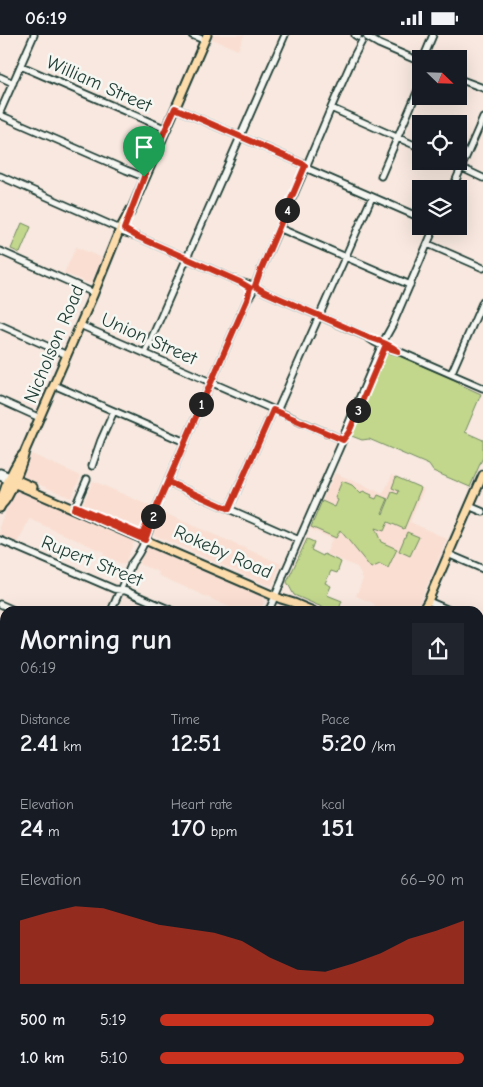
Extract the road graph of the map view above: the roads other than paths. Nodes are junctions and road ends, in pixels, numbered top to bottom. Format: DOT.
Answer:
graph roads {
  1 [pos="34,35"];
  2 [pos="192,35"];
  3 [pos="285,35"];
  4 [pos="433,35"];
  5 [pos="361,37"];
  6 [pos="206,38"];
  7 [pos="427,50"];
  8 [pos="412,58"];
  9 [pos="21,66"];
  10 [pos="0,77"];
  11 [pos="13,83"];
  12 [pos="468,83"];
  13 [pos="481,89"];
  14 [pos="412,104"];
  15 [pos="175,108"];
  16 [pos="330,108"];
  17 [pos="0,114"];
  18 [pos="483,118"];
  19 [pos="166,129"];
  20 [pos="240,137"];
  21 [pos="398,137"];
  22 [pos="412,144"];
  23 [pos="467,155"];
  24 [pos="305,167"];
  25 [pos="466,170"];
  26 [pos="0,176"];
  27 [pos="381,176"];
  28 [pos="144,177"];
  29 [pos="483,178"];
  30 [pos="372,197"];
  31 [pos="412,214"];
  32 [pos="279,228"];
  33 [pos="122,230"];
  34 [pos="432,235"];
  35 [pos="428,244"];
  36 [pos="0,251"];
  37 [pos="346,257"];
  38 [pos="188,259"];
  39 [pos="483,268"];
  40 [pos="410,285"];
  41 [pos="253,287"];
  42 [pos="94,293"];
  43 [pos="483,301"];
  44 [pos="319,316"];
  45 [pos="0,325"];
  46 [pos="80,325"];
  47 [pos="384,344"];
  48 [pos="145,353"];
  49 [pos="67,355"];
  50 [pos="451,374"];
  51 [pos="211,382"];
  52 [pos="54,385"];
  53 [pos="483,388"];
  54 [pos="0,400"];
  55 [pos="114,411"];
  56 [pos="275,411"];
  57 [pos="40,418"];
  58 [pos="343,440"];
  59 [pos="185,442"];
  60 [pos="92,466"];
  61 [pos="0,472"];
  62 [pos="483,475"];
  63 [pos="0,477"];
  64 [pos="87,479"];
  65 [pos="12,480"];
  66 [pos="168,482"];
  67 [pos="469,506"];
  68 [pos="0,507"];
  69 [pos="74,507"];
  70 [pos="229,509"];
  71 [pos="483,512"];
  72 [pos="144,537"];
  73 [pos="0,540"];
  74 [pos="299,540"];
  75 [pos="448,553"];
  76 [pos="483,569"];
  77 [pos="120,590"];
  78 [pos="274,594"];
  79 [pos="428,601"];
  80 [pos="113,606"];
  81 [pos="161,606"];
  82 [pos="270,606"];
  83 [pos="301,606"];
  84 [pos="425,606"];
  85 [pos="426,606"];
  86 [pos="440,606"];
  1 -- 9 [label="street"];
  2 -- 6 [label="street"];
  3 -- 20 [label="street"];
  4 -- 7 [label="street"];
  5 -- 8 [label="street"];
  5 -- 16 [label="street"];
  6 -- 15 [label="main road, Nicholson Road"];
  9 -- 11 [label="street"];
  9 -- 19 [label="street, William Street"];
  10 -- 11 [label="street"];
  11 -- 17 [label="street"];
  12 -- 13 [label="street"];
  14 -- 21 [label="street"];
  15 -- 19 [label="main road, Nicholson Road"];
  15 -- 20 [label="street"];
  16 -- 21 [label="street"];
  16 -- 24 [label="street"];
  17 -- 28 [label="street"];
  18 -- 23 [label="street"];
  19 -- 28 [label="main road, Nicholson Road"];
  20 -- 24 [label="street"];
  20 -- 38 [label="street"];
  21 -- 22 [label="street"];
  21 -- 27 [label="street"];
  24 -- 30 [label="street"];
  24 -- 32 [label="street"];
  25 -- 29 [label="street"];
  26 -- 33 [label="street"];
  28 -- 33 [label="main road, Nicholson Road"];
  30 -- 31 [label="street"];
  30 -- 37 [label="street"];
  32 -- 37 [label="street"];
  32 -- 41 [label="street"];
  33 -- 38 [label="street"];
  33 -- 42 [label="main road, Nicholson Road"];
  34 -- 35 [label="street"];
  35 -- 39 [label="street"];
  35 -- 40 [label="street"];
  36 -- 42 [label="street"];
  37 -- 40 [label="street"];
  37 -- 44 [label="street"];
  38 -- 41 [label="street"];
  38 -- 48 [label="street"];
  40 -- 47 [label="street"];
  41 -- 44 [label="street"];
  41 -- 51 [label="street"];
  42 -- 46 [label="main road, Nicholson Road"];
  43 -- 50 [label="street"];
  44 -- 47 [label="street"];
  44 -- 56 [label="street"];
  45 -- 49 [label="street"];
  46 -- 48 [label="street, Union Street"];
  46 -- 49 [label="main road, Nicholson Road"];
  47 -- 50 [label="street"];
  47 -- 58 [label="street"];
  48 -- 51 [label="street, Union Street"];
  49 -- 52 [label="main road, Nicholson Road"];
  50 -- 53 [label="street"];
  51 -- 56 [label="street, Union Street"];
  51 -- 59 [label="street"];
  52 -- 55 [label="street"];
  52 -- 57 [label="main road, Nicholson Road"];
  54 -- 57 [label="street"];
  55 -- 59 [label="street"];
  55 -- 60 [label="street"];
  56 -- 58 [label="street, Union Street"];
  56 -- 70 [label="street"];
  57 -- 65 [label="main road, Nicholson Road"];
  58 -- 74 [label="street"];
  59 -- 66 [label="street"];
  61 -- 65 [label="street, Rokeby Road"];
  62 -- 67 [label="main road"];
  63 -- 65 [label="street, Rokeby Road"];
  64 -- 69 [label="street"];
  65 -- 68 [label="main road, Nicholson Road"];
  65 -- 69 [label="main road, Rokeby Road"];
  66 -- 70 [label="street"];
  66 -- 72 [label="street"];
  67 -- 71 [label="street"];
  67 -- 75 [label="main road"];
  69 -- 72 [label="main road, Rokeby Road"];
  70 -- 74 [label="street"];
  72 -- 77 [label="street"];
  72 -- 78 [label="main road, Rokeby Road"];
  73 -- 77 [label="street, Rupert Street"];
  74 -- 78 [label="street"];
  75 -- 76 [label="street"];
  75 -- 79 [label="main road"];
  77 -- 80 [label="street"];
  77 -- 81 [label="street, Rupert Street"];
  78 -- 82 [label="street"];
  78 -- 83 [label="main road, Rokeby Road"];
  79 -- 84 [label="main road"];
  79 -- 85 [label="main road"];
  79 -- 86 [label="street"];
}
